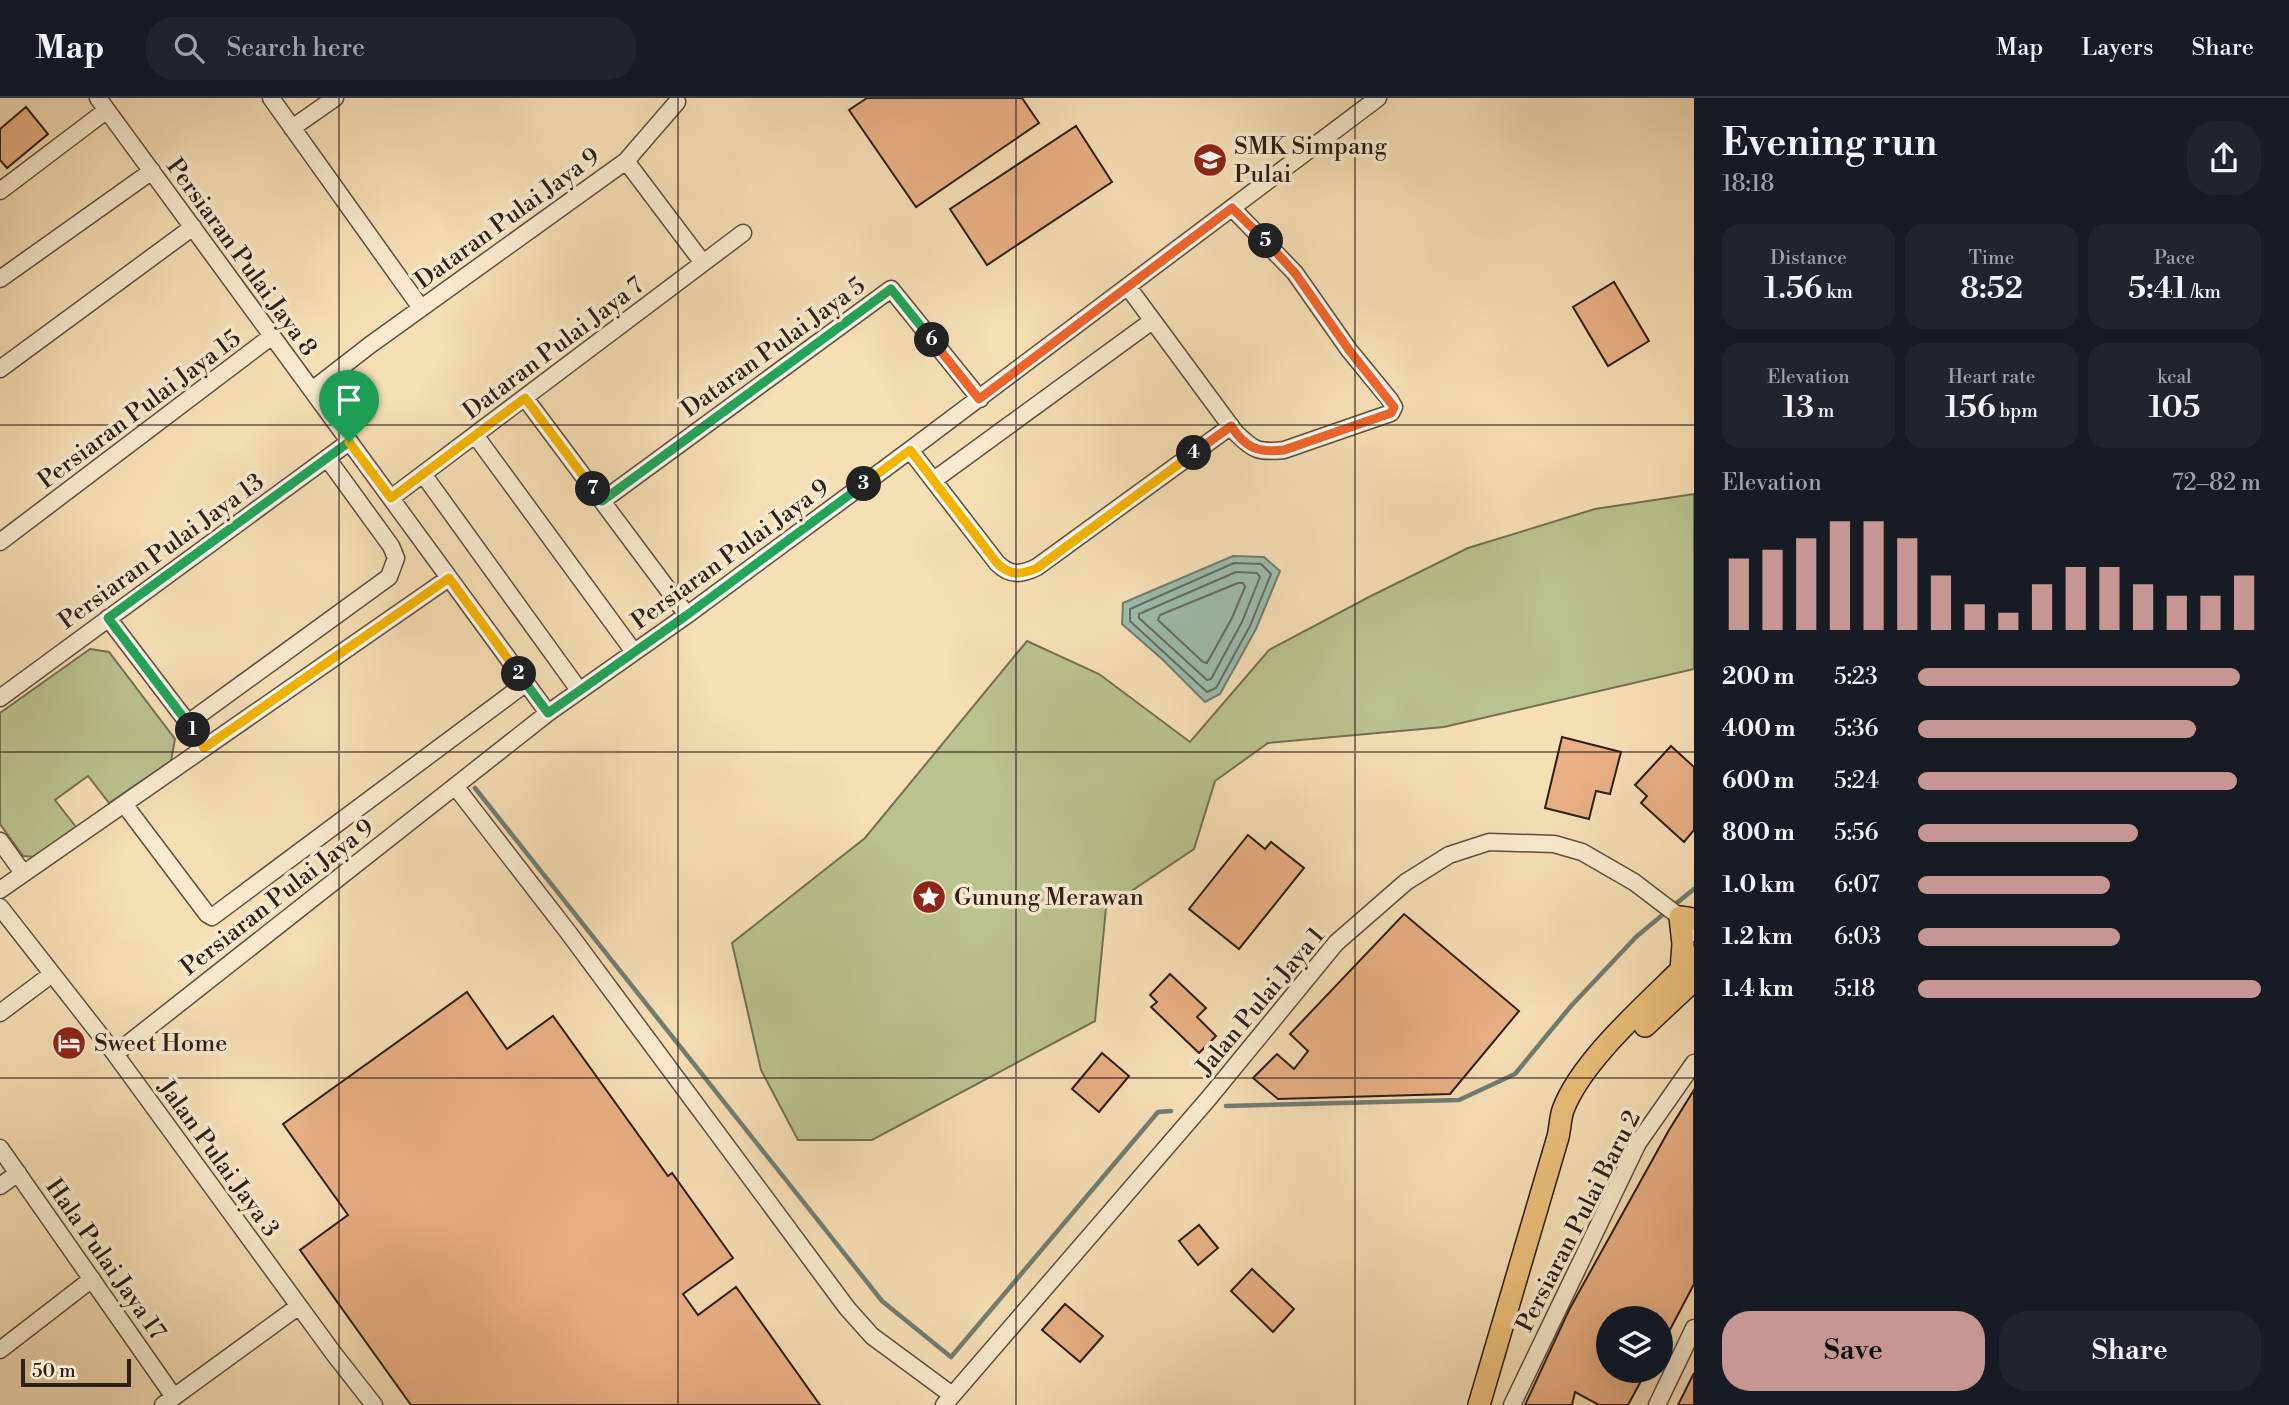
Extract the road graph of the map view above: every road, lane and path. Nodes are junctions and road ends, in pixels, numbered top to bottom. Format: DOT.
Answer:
graph roads {
  1 [pos="271,98"];
  2 [pos="335,98"];
  3 [pos="1378,98"];
  4 [pos="679,99"];
  5 [pos="103,104"];
  6 [pos="292,128"];
  7 [pos="626,161"];
  8 [pos="152,171"];
  9 [pos="0,191"];
  10 [pos="1232,208"];
  11 [pos="192,227"];
  12 [pos="743,233"];
  13 [pos="703,263"];
  14 [pos="0,279"];
  15 [pos="1128,287"];
  16 [pos="421,308"];
  17 [pos="1152,321"];
  18 [pos="272,337"];
  19 [pos="0,369"];
  20 [pos="312,390"];
  21 [pos="525,398"];
  22 [pos="979,399"];
  23 [pos="1231,426"];
  24 [pos="475,435"];
  25 [pos="349,442"];
  26 [pos="910,450"];
  27 [pos="327,458"];
  28 [pos="424,474"];
  29 [pos="934,480"];
  30 [pos="391,498"];
  31 [pos="602,501"];
  32 [pos="0,542"];
  33 [pos="449,578"];
  34 [pos="687,615"];
  35 [pos="108,618"];
  36 [pos="634,652"];
  37 [pos="526,683"];
  38 [pos="579,690"];
  39 [pos="0,698"];
  40 [pos="548,713"];
  41 [pos="188,723"];
  42 [pos="204,748"];
  43 [pos="454,786"];
  44 [pos="124,804"];
  45 [pos="0,841"];
  46 [pos="23,873"];
  47 [pos="0,890"];
  48 [pos="0,907"];
  49 [pos="1686,921"];
  50 [pos="52,974"];
  51 [pos="1691,974"];
  52 [pos="0,1013"];
  53 [pos="115,1054"];
  54 [pos="1693,1064"];
  55 [pos="0,1148"];
  56 [pos="18,1173"];
  57 [pos="0,1186"];
  58 [pos="92,1279"];
  59 [pos="299,1306"];
  60 [pos="1694,1328"];
  61 [pos="0,1350"];
  62 [pos="948,1400"];
  63 [pos="168,1401"];
  64 [pos="374,1405"];
  65 [pos="1479,1405"];
  66 [pos="1512,1405"];
  67 [pos="1657,1405"];
  1 -- 6 [label="street"];
  2 -- 6 [label="street"];
  3 -- 10 [label="street, Persiaran Pulai Jaya 9"];
  4 -- 7 [label="street"];
  5 -- 8 [label="street, Persiaran Pulai Jaya 8"];
  5 -- 9 [label="street"];
  6 -- 16 [label="street"];
  7 -- 13 [label="street, Dataran Pulai Jaya 9"];
  7 -- 16 [label="street, Dataran Pulai Jaya 9"];
  8 -- 11 [label="street, Persiaran Pulai Jaya 8"];
  8 -- 14 [label="street"];
  10 -- 15 [label="street, Persiaran Pulai Jaya 9"];
  10 -- 23 [label="street"];
  11 -- 18 [label="street, Persiaran Pulai Jaya 8"];
  11 -- 19 [label="street"];
  12 -- 13 [label="street, Dataran Pulai Jaya 7"];
  13 -- 21 [label="street, Dataran Pulai Jaya 7"];
  15 -- 17 [label="street"];
  15 -- 22 [label="street, Persiaran Pulai Jaya 9"];
  16 -- 20 [label="street, Dataran Pulai Jaya 9"];
  17 -- 23 [label="street"];
  17 -- 29 [label="street"];
  18 -- 20 [label="street, Persiaran Pulai Jaya 8"];
  18 -- 32 [label="street, Persiaran Pulai Jaya 15"];
  20 -- 25 [label="street, Persiaran Pulai Jaya 8"];
  21 -- 24 [label="street, Dataran Pulai Jaya 7"];
  21 -- 31 [label="street"];
  22 -- 26 [label="street, Persiaran Pulai Jaya 9"];
  22 -- 31 [label="street, Dataran Pulai Jaya 5"];
  23 -- 29 [label="street"];
  24 -- 28 [label="street, Dataran Pulai Jaya 7"];
  24 -- 36 [label="street"];
  25 -- 27 [label="street, Persiaran Pulai Jaya 13"];
  25 -- 30 [label="street, Persiaran Pulai Jaya 8"];
  26 -- 29 [label="street"];
  26 -- 34 [label="street, Persiaran Pulai Jaya 9"];
  27 -- 35 [label="street, Persiaran Pulai Jaya 13"];
  27 -- 41 [label="street"];
  28 -- 30 [label="street, Dataran Pulai Jaya 7"];
  28 -- 38 [label="street"];
  30 -- 33 [label="street, Persiaran Pulai Jaya 8"];
  31 -- 34 [label="street"];
  33 -- 37 [label="street, Persiaran Pulai Jaya 8"];
  33 -- 42 [label="street"];
  34 -- 36 [label="street, Persiaran Pulai Jaya 9"];
  35 -- 39 [label="street, Persiaran Pulai Jaya 13"];
  35 -- 41 [label="street"];
  36 -- 38 [label="street, Persiaran Pulai Jaya 9"];
  37 -- 40 [label="street, Persiaran Pulai Jaya 8"];
  37 -- 44 [label="street"];
  38 -- 40 [label="street, Persiaran Pulai Jaya 9"];
  40 -- 43 [label="street, Persiaran Pulai Jaya 9"];
  41 -- 42 [label="street"];
  42 -- 44 [label="street"];
  43 -- 53 [label="street, Persiaran Pulai Jaya 9"];
  43 -- 62 [label="street"];
  44 -- 46 [label="street"];
  45 -- 46 [label="street"];
  46 -- 47 [label="street"];
  48 -- 50 [label="street, Jalan Pulai Jaya 3"];
  49 -- 51 [label="main road"];
  49 -- 62 [label="street, Jalan Pulai Jaya 1"];
  50 -- 52 [label="street"];
  50 -- 53 [label="street, Jalan Pulai Jaya 3"];
  51 -- 65 [label="main road"];
  53 -- 59 [label="street, Jalan Pulai Jaya 3"];
  54 -- 66 [label="street, Persiaran Pulai Baru 2"];
  55 -- 56 [label="street, Hala Pulai Jaya 17"];
  56 -- 57 [label="street"];
  56 -- 58 [label="street, Hala Pulai Jaya 17"];
  58 -- 61 [label="street"];
  58 -- 63 [label="street, Hala Pulai Jaya 17"];
  59 -- 63 [label="street"];
  59 -- 64 [label="street, Jalan Pulai Jaya 3"];
  60 -- 67 [label="street"];
}
